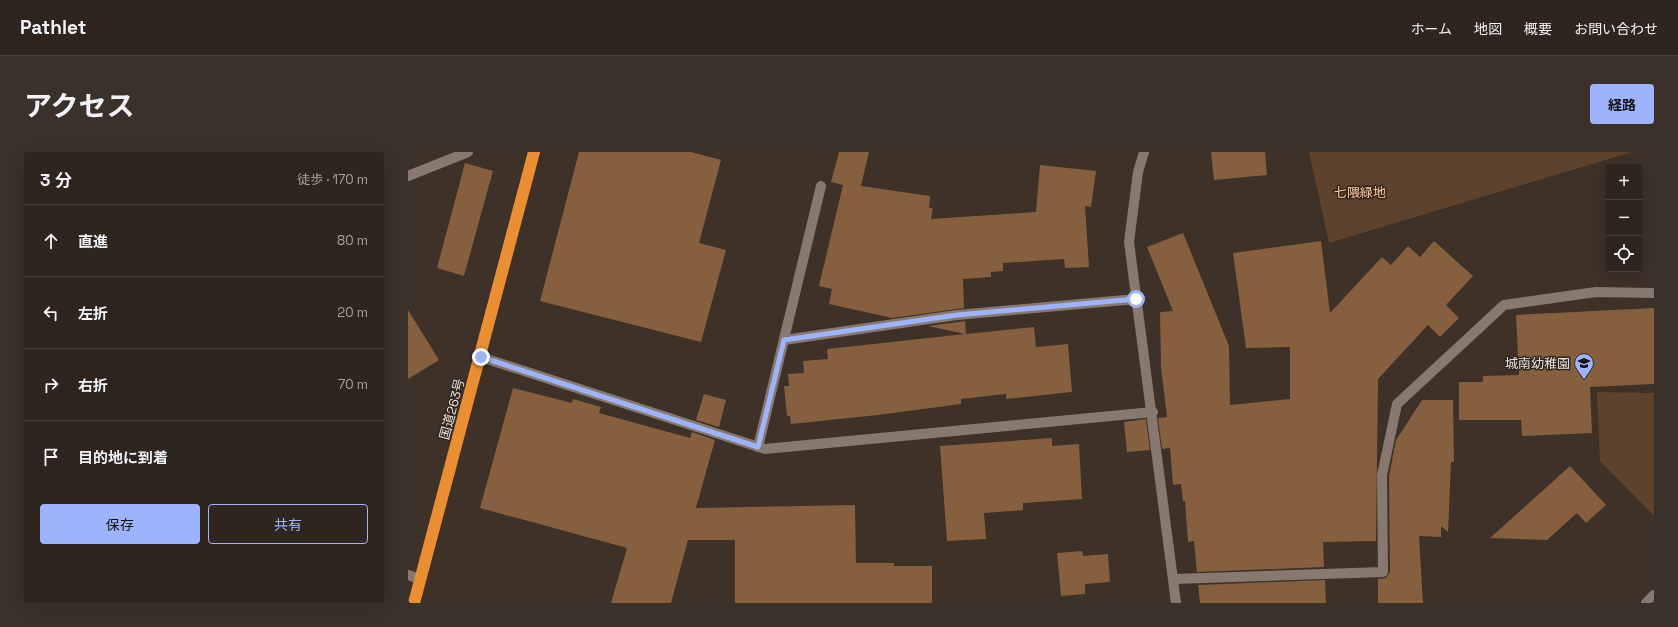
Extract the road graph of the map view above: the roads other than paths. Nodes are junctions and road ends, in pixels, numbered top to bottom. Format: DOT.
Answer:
graph roads {
  1 [pos="468,152"];
  2 [pos="534,152"];
  3 [pos="1144,152"];
  4 [pos="408,176"];
  5 [pos="821,186"];
  6 [pos="1654,292"];
  7 [pos="1136,299"];
  8 [pos="784,340"];
  9 [pos="481,357"];
  10 [pos="1152,412"];
  11 [pos="758,447"];
  12 [pos="408,575"];
  13 [pos="420,579"];
  14 [pos="1174,579"];
  15 [pos="1654,595"];
  16 [pos="414,603"];
  17 [pos="1176,603"];
  18 [pos="1646,603"];
  1 -- 4 [label="street"];
  2 -- 9 [label="highway, 国道263号"];
  3 -- 7 [label="street"];
  5 -- 8 [label="street"];
  6 -- 14 [label="street"];
  7 -- 8 [label="street"];
  7 -- 10 [label="street"];
  8 -- 11 [label="street"];
  9 -- 11 [label="street"];
  9 -- 13 [label="highway, 国道263号"];
  10 -- 11 [label="street"];
  10 -- 14 [label="street"];
  12 -- 13 [label="street"];
  13 -- 16 [label="highway, 国道263号"];
  14 -- 17 [label="street"];
  15 -- 18 [label="street"];
}
